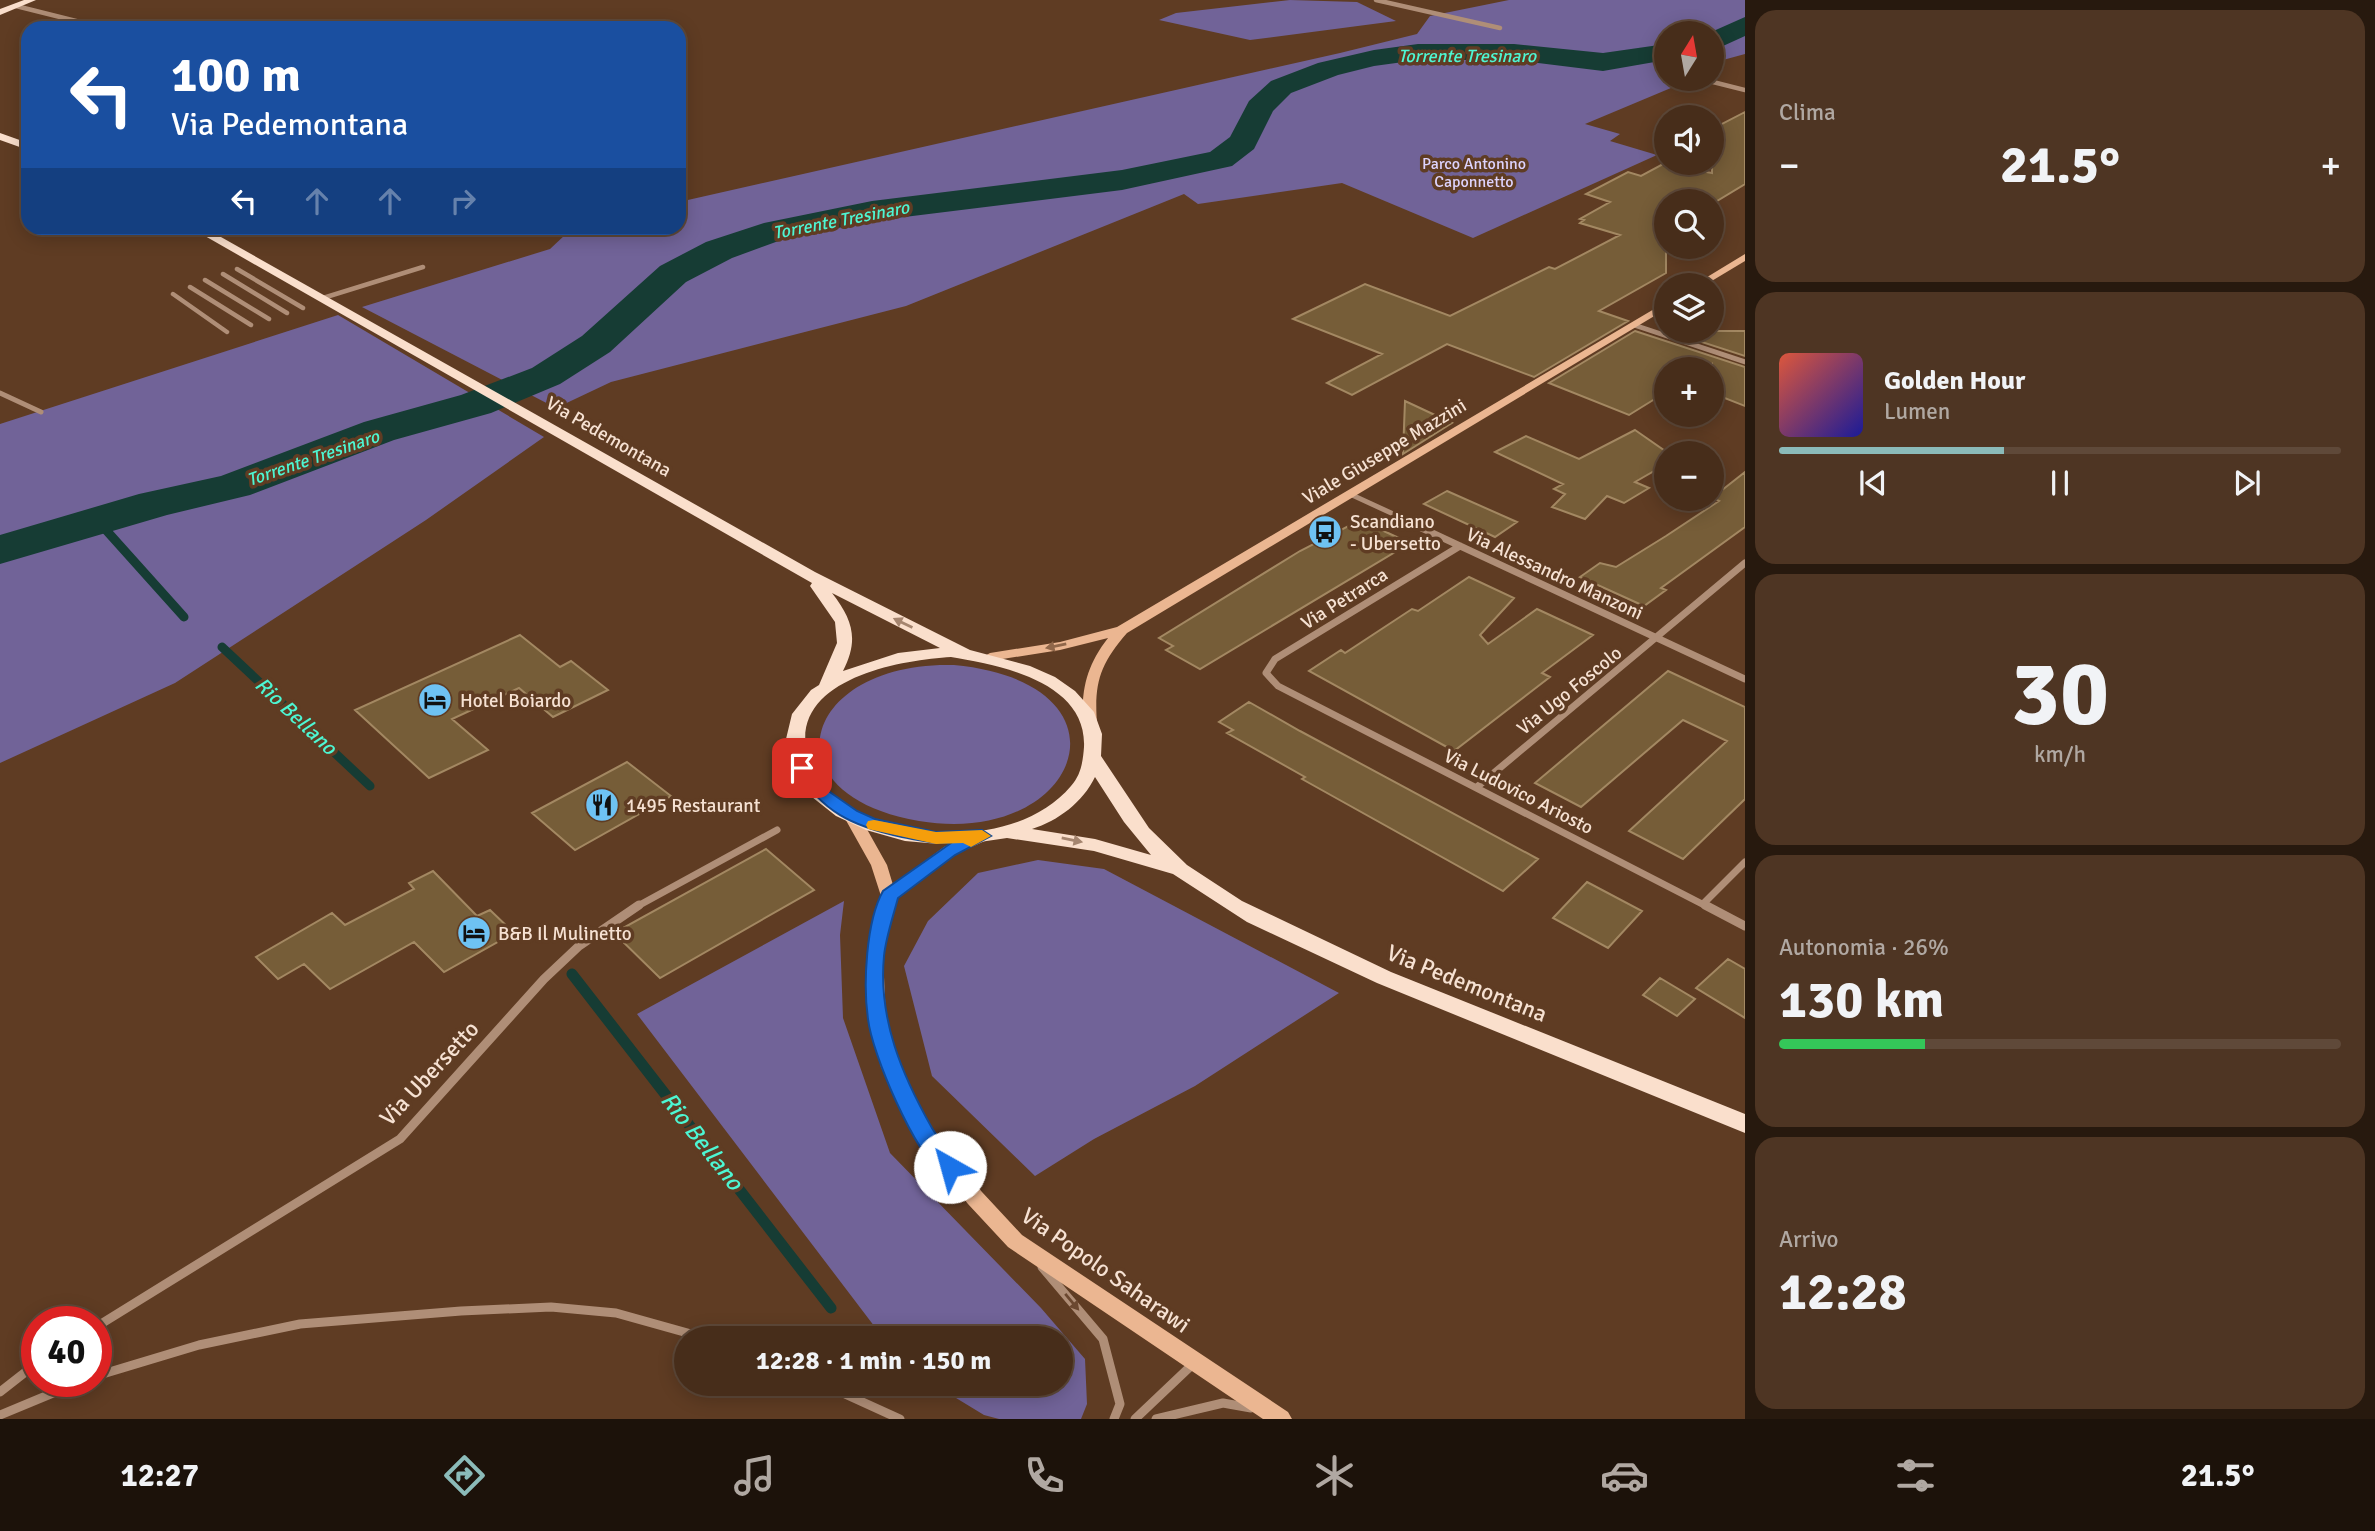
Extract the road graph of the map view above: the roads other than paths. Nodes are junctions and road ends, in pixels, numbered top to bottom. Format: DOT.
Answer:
graph roads {
  1 [pos="32,0"];
  2 [pos="1376,0"];
  3 [pos="16,6"];
  4 [pos="0,12"];
  5 [pos="76,21"];
  6 [pos="1500,28"];
  7 [pos="1724,85"];
  8 [pos="1745,90"];
  9 [pos="0,135"];
  10 [pos="21,143"];
  11 [pos="210,235"];
  12 [pos="1745,257"];
  13 [pos="423,267"];
  14 [pos="237,269"];
  15 [pos="1719,273"];
  16 [pos="223,274"];
  17 [pos="205,280"];
  18 [pos="190,287"];
  19 [pos="173,294"];
  20 [pos="323,298"];
  21 [pos="303,308"];
  22 [pos="287,313"];
  23 [pos="1654,313"];
  24 [pos="269,319"];
  25 [pos="251,325"];
  26 [pos="1634,325"];
  27 [pos="227,332"];
  28 [pos="1745,362"];
  29 [pos="0,393"];
  30 [pos="41,412"];
  31 [pos="1352,495"];
  32 [pos="1460,546"];
  33 [pos="1745,563"];
  34 [pos="809,575"];
  35 [pos="1122,630"];
  36 [pos="1658,638"];
  37 [pos="965,654"];
  38 [pos="990,657"];
  39 [pos="1745,680"];
  40 [pos="1278,686"];
  41 [pos="824,688"];
  42 [pos="1090,725"];
  43 [pos="1093,757"];
  44 [pos="1477,786"];
  45 [pos="851,815"];
  46 [pos="777,830"];
  47 [pos="1004,832"];
  48 [pos="982,836"];
  49 [pos="1745,862"];
  50 [pos="1180,870"];
  51 [pos="889,895"];
  52 [pos="1703,904"];
  53 [pos="1745,926"];
  54 [pos="1745,1124"];
  55 [pos="1028,1250"];
  56 [pos="112,1317"];
  57 [pos="674,1329"];
  58 [pos="1195,1363"];
  59 [pos="112,1372"];
  60 [pos="21,1376"];
  61 [pos="0,1392"];
  62 [pos="849,1396"];
  63 [pos="43,1397"];
  64 [pos="0,1415"];
  65 [pos="1274,1415"];
  66 [pos="900,1419"];
  67 [pos="1114,1419"];
  68 [pos="1135,1419"];
  69 [pos="1156,1419"];
  1 -- 3 [label="main road"];
  2 -- 6 [label="street"];
  3 -- 4 [label="main road"];
  3 -- 5 [label="street"];
  7 -- 8 [label="street"];
  9 -- 10 [label="main road"];
  11 -- 20 [label="main road, Via Pedemontana"];
  12 -- 15 [label="street"];
  13 -- 20 [label="lane"];
  14 -- 21 [label="lane"];
  16 -- 22 [label="lane"];
  17 -- 24 [label="lane"];
  18 -- 25 [label="lane"];
  19 -- 27 [label="lane"];
  20 -- 34 [label="main road, Via Pedemontana"];
  23 -- 26 [label="street, Viale Giuseppe Mazzini"];
  26 -- 28 [label="street"];
  26 -- 31 [label="street, Viale Giuseppe Mazzini"];
  29 -- 30 [label="street"];
  31 -- 32 [label="street, Via Alessandro Manzoni"];
  31 -- 35 [label="street, Viale Giuseppe Mazzini"];
  32 -- 36 [label="street, Via Alessandro Manzoni"];
  32 -- 40 [label="street, Via Petrarca"];
  33 -- 36 [label="street, Via Ugo Foscolo"];
  37 -- 34 [label="main road, Via Pedemontana, one-way"];
  34 -- 41 [label="main road, Via Pedemontana"];
  35 -- 38 [label="street, Viale Giuseppe Mazzini, one-way"];
  35 -- 42 [label="street, Viale Giuseppe Mazzini"];
  36 -- 39 [label="street, Via Alessandro Manzoni"];
  36 -- 44 [label="street, Via Ugo Foscolo"];
  37 -- 38 [label="main road, Via Pedemontana"];
  37 -- 41 [label="main road, Via Pedemontana"];
  38 -- 42 [label="main road, Via Pedemontana"];
  40 -- 44 [label="street, Via Ludovico Ariosto"];
  41 -- 45 [label="main road, Via Pedemontana"];
  42 -- 43 [label="main road, Via Pedemontana"];
  43 -- 47 [label="main road, Via Pedemontana"];
  43 -- 50 [label="main road, Via Pedemontana"];
  44 -- 52 [label="street, Via Ludovico Ariosto"];
  45 -- 48 [label="main road, Via Pedemontana"];
  45 -- 51 [label="street"];
  46 -- 56 [label="street, Via Ubersetto"];
  47 -- 48 [label="main road, Via Pedemontana"];
  47 -- 50 [label="main road, Via Pedemontana, one-way"];
  48 -- 51 [label="street"];
  49 -- 52 [label="street"];
  50 -- 54 [label="main road, Via Pedemontana"];
  51 -- 55 [label="street, Via Popolo Saharawi"];
  52 -- 53 [label="street, Via Ludovico Ariosto"];
  55 -- 58 [label="street, Via Popolo Saharawi"];
  55 -- 67 [label="street, one-way"];
  57 -- 59 [label="street"];
  58 -- 65 [label="street, Via Popolo Saharawi"];
  58 -- 68 [label="street"];
  60 -- 61 [label="street"];
  62 -- 66 [label="street"];
  63 -- 64 [label="street"];
  65 -- 69 [label="street"];
}
